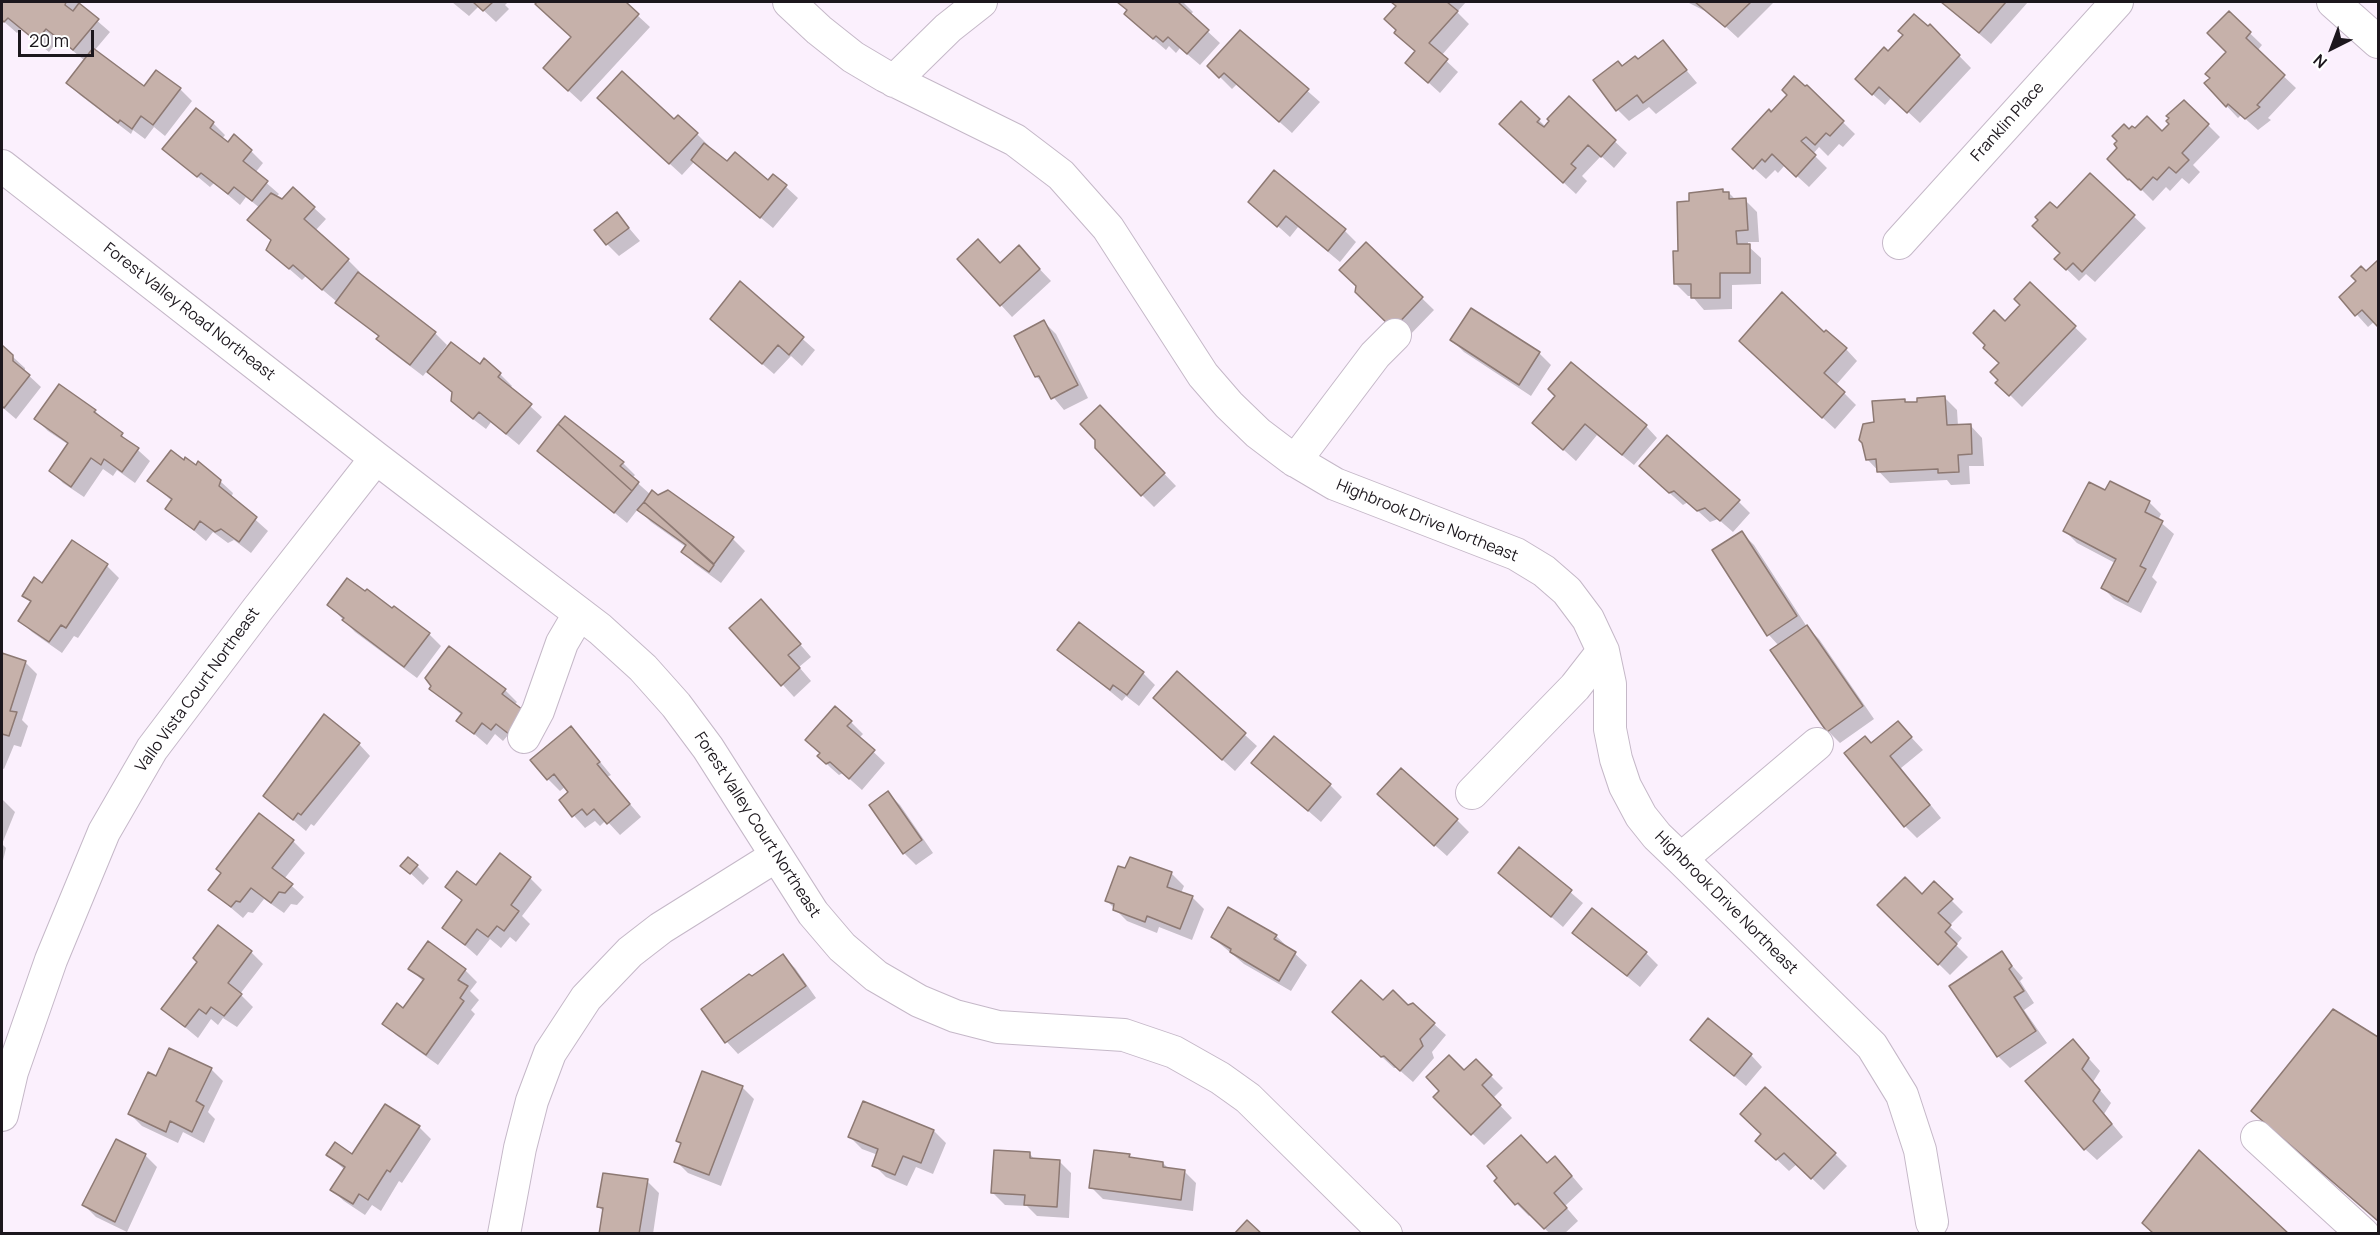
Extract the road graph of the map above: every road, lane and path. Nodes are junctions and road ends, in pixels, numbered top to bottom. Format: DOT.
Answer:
graph roads {
  1 [pos="789,2"];
  2 [pos="981,2"];
  3 [pos="2117,2"];
  4 [pos="2333,2"];
  5 [pos="2379,42"];
  6 [pos="894,81"];
  7 [pos="2,166"];
  8 [pos="1899,243"];
  9 [pos="1395,335"];
  10 [pos="376,458"];
  11 [pos="1295,461"];
  12 [pos="579,614"];
  13 [pos="1603,651"];
  14 [pos="524,737"];
  15 [pos="1817,744"];
  16 [pos="1472,793"];
  17 [pos="776,856"];
  18 [pos="1681,860"];
  19 [pos="2,1115"];
  20 [pos="2257,1137"];
  21 [pos="1932,1222"];
  22 [pos="504,1233"];
  23 [pos="1386,1233"];
  24 [pos="2363,1233"];
  1 -- 6 [label="street, Highbrook Drive Northeast"];
  2 -- 6 [label="street"];
  3 -- 8 [label="street, Franklin Place"];
  4 -- 5 [label="street"];
  6 -- 11 [label="street, Highbrook Drive Northeast"];
  7 -- 10 [label="street, Forest Valley Road Northeast"];
  9 -- 11 [label="street"];
  10 -- 12 [label="street, Forest Valley Court Northeast"];
  10 -- 19 [label="street, Vallo Vista Court Northeast"];
  11 -- 13 [label="street, Highbrook Drive Northeast"];
  12 -- 14 [label="street"];
  12 -- 17 [label="street, Forest Valley Court Northeast"];
  13 -- 16 [label="street"];
  13 -- 18 [label="street, Highbrook Drive Northeast"];
  15 -- 18 [label="street"];
  17 -- 22 [label="street"];
  17 -- 23 [label="street, Forest Valley Court Northeast"];
  18 -- 21 [label="street, Highbrook Drive Northeast"];
  20 -- 24 [label="street"];
}
